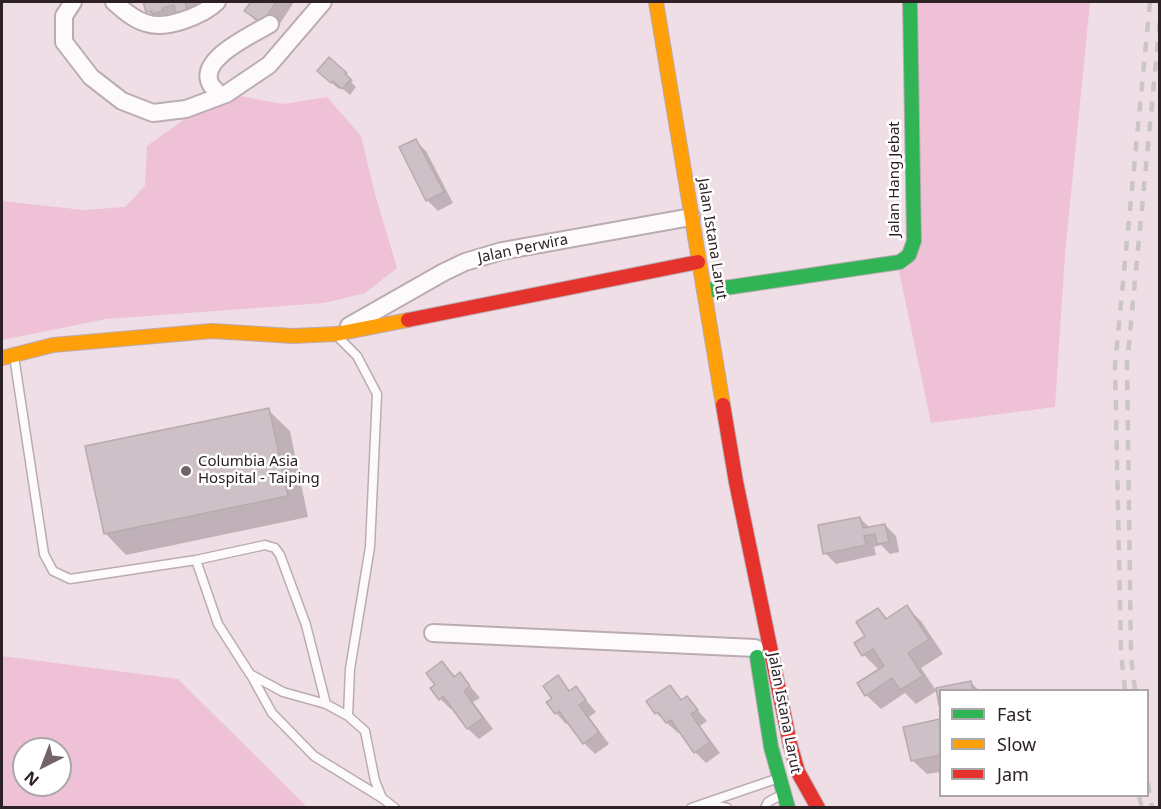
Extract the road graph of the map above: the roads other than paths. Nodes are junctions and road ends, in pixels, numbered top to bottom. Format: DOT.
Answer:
graph roads {
  1 [pos="73,2"];
  2 [pos="114,2"];
  3 [pos="217,2"];
  4 [pos="323,2"];
  5 [pos="656,2"];
  6 [pos="910,2"];
  7 [pos="270,24"];
  8 [pos="221,96"];
  9 [pos="692,216"];
  10 [pos="698,262"];
  11 [pos="704,291"];
  12 [pos="336,334"];
  13 [pos="8,357"];
  14 [pos="736,482"];
  15 [pos="196,560"];
  16 [pos="433,633"];
  17 [pos="755,648"];
  18 [pos="250,674"];
  19 [pos="326,704"];
  20 [pos="348,716"];
  21 [pos="798,772"];
  22 [pos="779,778"];
  23 [pos="794,794"];
  24 [pos="382,798"];
  25 [pos="705,804"];
  26 [pos="394,807"];
  27 [pos="691,807"];
  28 [pos="727,807"];
  29 [pos="765,807"];
  30 [pos="818,807"];
  1 -- 8 [label="street"];
  2 -- 3 [label="street"];
  4 -- 8 [label="street"];
  5 -- 9 [label="main road, Jalan Istana Larut"];
  6 -- 11 [label="main road, Jalan Hang Jebat"];
  7 -- 8 [label="street"];
  9 -- 10 [label="main road, Jalan Istana Larut"];
  9 -- 12 [label="street, Jalan Perwira"];
  10 -- 11 [label="main road, Jalan Istana Larut"];
  10 -- 12 [label="main road, Jalan Perwira"];
  11 -- 14 [label="main road, Jalan Istana Larut"];
  12 -- 13 [label="main road, Jalan Perwira"];
  12 -- 20 [label="lane"];
  13 -- 15 [label="lane"];
  14 -- 17 [label="main road, Jalan Istana Larut"];
  14 -- 21 [label="main road, Jalan Istana Larut"];
  15 -- 18 [label="lane"];
  15 -- 19 [label="lane"];
  16 -- 17 [label="street"];
  17 -- 22 [label="main road, Jalan Istana Larut"];
  18 -- 19 [label="lane"];
  18 -- 24 [label="lane"];
  19 -- 20 [label="lane"];
  20 -- 24 [label="lane"];
  21 -- 22 [label="lane"];
  21 -- 23 [label="main road, Jalan Istana Larut"];
  22 -- 23 [label="main road, Jalan Istana Larut"];
  22 -- 25 [label="lane"];
  23 -- 29 [label="lane"];
  23 -- 30 [label="main road, Jalan Istana Larut"];
  24 -- 26 [label="lane"];
  25 -- 27 [label="lane"];
  25 -- 28 [label="lane"];
}
